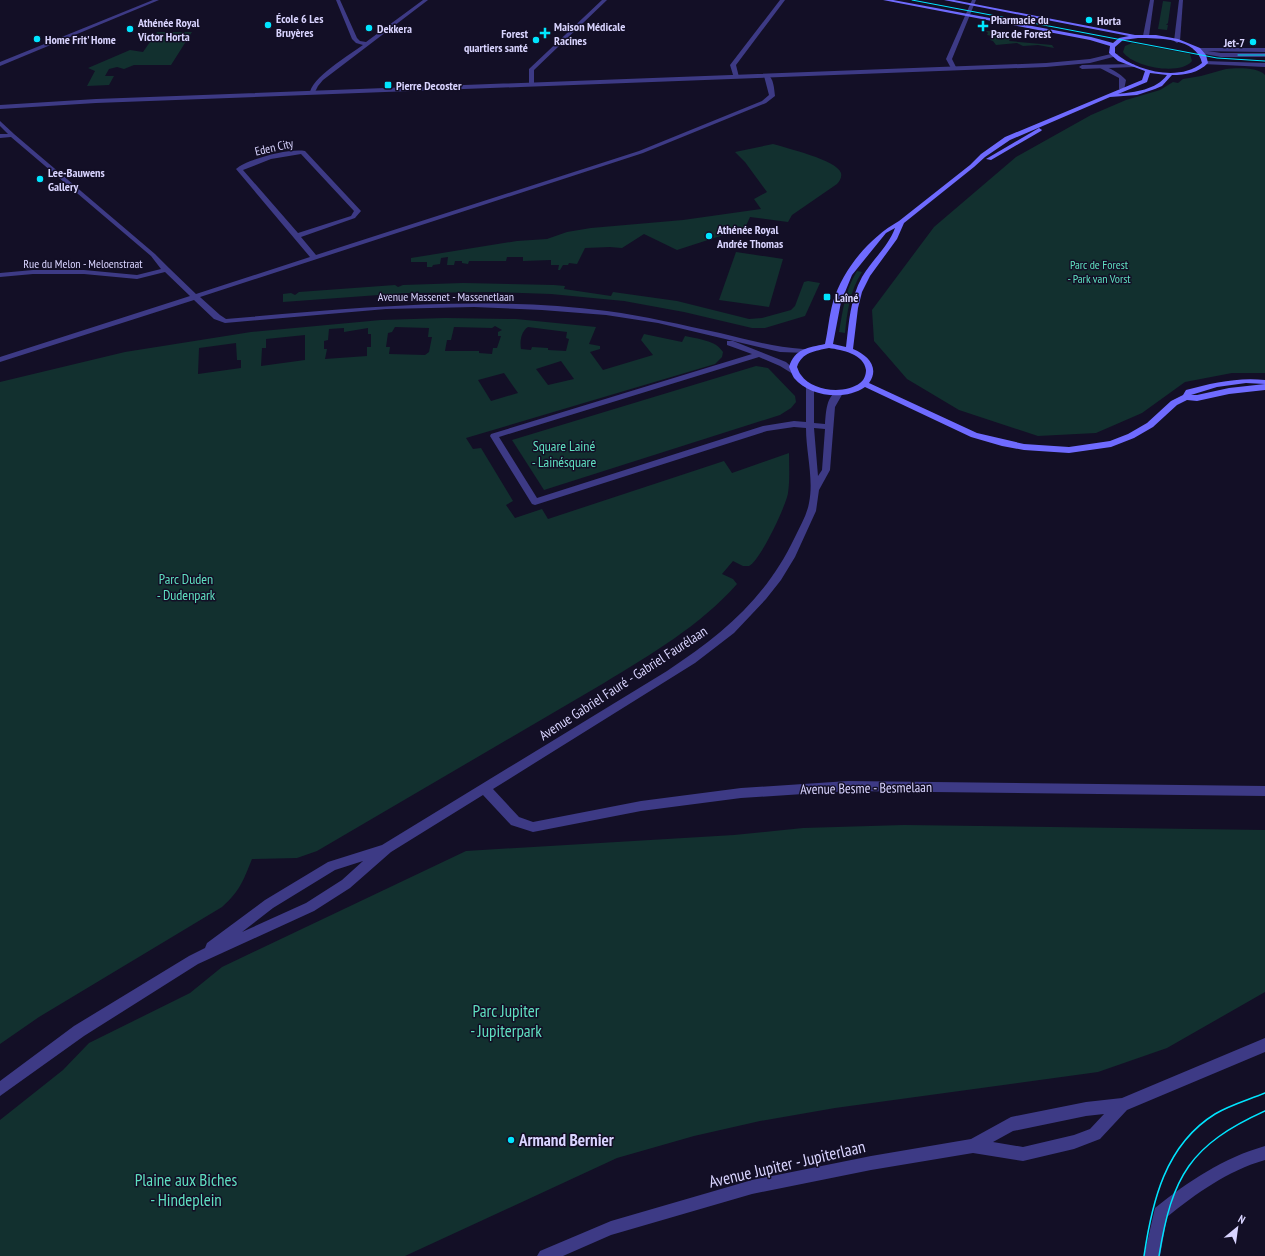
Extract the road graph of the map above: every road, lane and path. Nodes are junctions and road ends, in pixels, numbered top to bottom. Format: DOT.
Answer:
graph roads {
  1 [pos="158,0"];
  2 [pos="338,0"];
  3 [pos="426,0"];
  4 [pos="605,0"];
  5 [pos="783,0"];
  6 [pos="885,0"];
  7 [pos="946,0"];
  8 [pos="1152,0"];
  9 [pos="1182,0"];
  10 [pos="973,2"];
  11 [pos="967,16"];
  12 [pos="1138,36"];
  13 [pos="1146,36"];
  14 [pos="1177,41"];
  15 [pos="367,44"];
  16 [pos="1113,45"];
  17 [pos="1198,50"];
  18 [pos="1265,50"];
  19 [pos="1115,55"];
  20 [pos="1265,55"];
  21 [pos="1205,63"];
  22 [pos="0,64"];
  23 [pos="1046,65"];
  24 [pos="1264,65"];
  25 [pos="1133,66"];
  26 [pos="1102,67"];
  27 [pos="954,69"];
  28 [pos="1148,70"];
  29 [pos="1171,73"];
  30 [pos="767,76"];
  31 [pos="736,77"];
  32 [pos="531,84"];
  33 [pos="1122,89"];
  34 [pos="312,93"];
  35 [pos="1107,97"];
  36 [pos="96,101"];
  37 [pos="0,102"];
  38 [pos="0,107"];
  39 [pos="0,123"];
  40 [pos="12,135"];
  41 [pos="0,136"];
  42 [pos="901,222"];
  43 [pos="297,236"];
  44 [pos="315,258"];
  45 [pos="166,270"];
  46 [pos="0,275"];
  47 [pos="195,297"];
  48 [pos="704,332"];
  49 [pos="829,346"];
  50 [pos="849,350"];
  51 [pos="803,351"];
  52 [pos="758,355"];
  53 [pos="0,360"];
  54 [pos="793,372"];
  55 [pos="1265,382"];
  56 [pos="865,384"];
  57 [pos="810,387"];
  58 [pos="1265,387"];
  59 [pos="839,393"];
  60 [pos="1186,397"];
  61 [pos="809,425"];
  62 [pos="828,427"];
  63 [pos="816,488"];
  64 [pos="485,789"];
  65 [pos="1265,791"];
  66 [pos="387,848"];
  67 [pos="193,960"];
  68 [pos="1265,1045"];
  69 [pos="0,1089"];
  70 [pos="1122,1105"];
  71 [pos="973,1146"];
  72 [pos="1265,1153"];
  73 [pos="545,1256"];
  74 [pos="1152,1256"];
  1 -- 22 [label="street"];
  2 -- 15 [label="street"];
  3 -- 15 [label="street"];
  4 -- 32 [label="street"];
  5 -- 31 [label="street"];
  6 -- 11 [label="main road"];
  7 -- 10 [label="main road"];
  8 -- 13 [label="street"];
  9 -- 14 [label="street"];
  10 -- 11 [label="street"];
  10 -- 12 [label="main road"];
  11 -- 16 [label="main road"];
  11 -- 27 [label="street"];
  12 -- 13 [label="main road"];
  12 -- 16 [label="main road"];
  13 -- 14 [label="main road"];
  14 -- 17 [label="main road"];
  15 -- 34 [label="street"];
  16 -- 19 [label="main road"];
  17 -- 18 [label="street"];
  17 -- 20 [label="street"];
  17 -- 21 [label="main road"];
  19 -- 23 [label="street"];
  19 -- 25 [label="main road"];
  21 -- 24 [label="street"];
  21 -- 29 [label="main road"];
  23 -- 26 [label="street"];
  23 -- 27 [label="street"];
  25 -- 26 [label="street"];
  25 -- 28 [label="main road"];
  26 -- 33 [label="street"];
  27 -- 30 [label="street"];
  28 -- 29 [label="main road"];
  28 -- 33 [label="main road"];
  29 -- 35 [label="main road"];
  30 -- 31 [label="street"];
  30 -- 44 [label="street"];
  31 -- 32 [label="street"];
  32 -- 34 [label="street"];
  33 -- 35 [label="main road"];
  34 -- 36 [label="street"];
  35 -- 42 [label="main road"];
  36 -- 37 [label="street"];
  36 -- 38 [label="street"];
  39 -- 40 [label="street, Avenue Massenet - Massenetlaan"];
  40 -- 41 [label="street"];
  40 -- 45 [label="street, Avenue Massenet - Massenetlaan"];
  42 -- 49 [label="main road"];
  42 -- 50 [label="main road"];
  43 -- 43 [label="street, Eden City"];
  43 -- 44 [label="street, Eden City"];
  44 -- 47 [label="street"];
  45 -- 46 [label="street, Rue du Melon - Meloenstraat"];
  45 -- 47 [label="street, Avenue Massenet - Massenetlaan"];
  47 -- 48 [label="street, Avenue Massenet - Massenetlaan"];
  47 -- 53 [label="street"];
  48 -- 51 [label="street, Avenue Massenet - Massenetlaan"];
  48 -- 52 [label="street, Avenue Massenet - Massenetlaan"];
  49 -- 50 [label="main road"];
  49 -- 51 [label="main road"];
  50 -- 56 [label="main road"];
  51 -- 54 [label="main road"];
  52 -- 54 [label="street, Avenue Massenet - Massenetlaan"];
  52 -- 61 [label="street"];
  54 -- 57 [label="main road"];
  55 -- 60 [label="main road"];
  56 -- 59 [label="main road"];
  56 -- 60 [label="main road"];
  57 -- 59 [label="main road"];
  57 -- 61 [label="street, Avenue Gabriel Fauré - Gabriel Faurélaan"];
  58 -- 60 [label="main road"];
  59 -- 62 [label="street, Avenue Gabriel Fauré - Gabriel Faurélaan"];
  61 -- 62 [label="street"];
  61 -- 63 [label="street, Avenue Gabriel Fauré - Gabriel Faurélaan"];
  62 -- 63 [label="street, Avenue Gabriel Fauré - Gabriel Faurélaan"];
  63 -- 64 [label="street, Avenue Gabriel Fauré - Gabriel Faurélaan"];
  64 -- 65 [label="street, Avenue Besme - Besmelaan"];
  64 -- 66 [label="street, Avenue Gabriel Fauré - Gabriel Faurélaan"];
  66 -- 67 [label="street, Avenue Gabriel Fauré - Gabriel Faurélaan"];
  66 -- 67 [label="street, Avenue Gabriel Fauré - Gabriel Faurélaan"];
  67 -- 69 [label="street, Avenue Gabriel Fauré - Gabriel Faurélaan"];
  68 -- 70 [label="street, Avenue Jupiter - Jupiterlaan"];
  70 -- 71 [label="street, Avenue Jupiter - Jupiterlaan"];
  70 -- 71 [label="street, Avenue Jupiter - Jupiterlaan"];
  71 -- 73 [label="street, Avenue Jupiter - Jupiterlaan"];
  72 -- 74 [label="street"];
}
